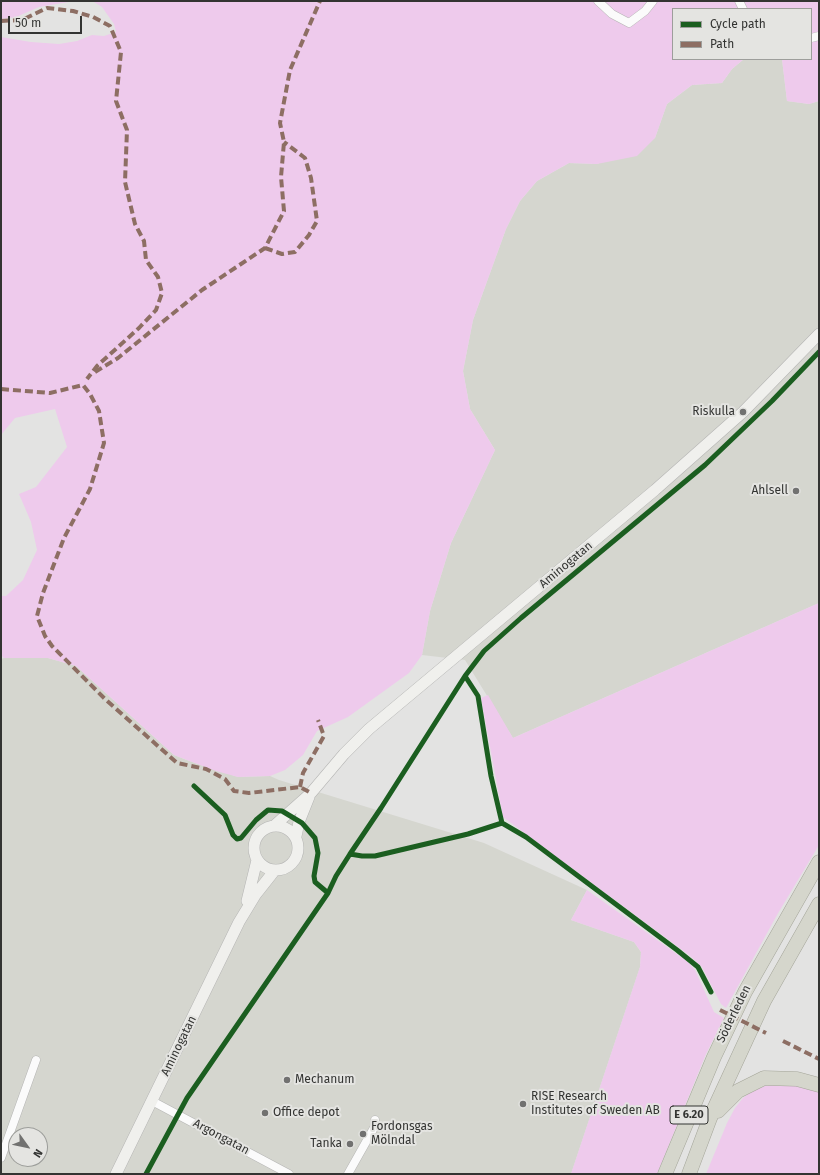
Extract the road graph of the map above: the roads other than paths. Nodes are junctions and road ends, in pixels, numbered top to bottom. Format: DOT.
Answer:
graph roads {
  1 [pos="598,1"];
  2 [pos="653,1"];
  3 [pos="819,334"];
  4 [pos="311,793"];
  5 [pos="275,825"];
  6 [pos="296,836"];
  7 [pos="258,860"];
  8 [pos="819,862"];
  9 [pos="275,870"];
  10 [pos="819,904"];
  11 [pos="242,917"];
  12 [pos="36,1060"];
  13 [pos="819,1085"];
  14 [pos="152,1101"];
  15 [pos="710,1118"];
  16 [pos="375,1120"];
  17 [pos="1,1158"];
  18 [pos="116,1174"];
  19 [pos="289,1174"];
  20 [pos="348,1174"];
  21 [pos="665,1174"];
  22 [pos="688,1174"];
  1 -- 2 [label="street"];
  3 -- 4 [label="street, Aminogatan"];
  4 -- 5 [label="street, Aminogatan"];
  4 -- 6 [label="street, Aminogatan"];
  5 -- 6 [label="street"];
  5 -- 7 [label="street, Aminogatan"];
  6 -- 9 [label="street, Aminogatan"];
  7 -- 9 [label="street"];
  7 -- 11 [label="street, Aminogatan"];
  8 -- 21 [label="highway, Söderleden / E 6.20"];
  9 -- 11 [label="street, Aminogatan"];
  10 -- 15 [label="highway, Söderleden / E 6.20"];
  11 -- 14 [label="street, Aminogatan"];
  12 -- 17 [label="street"];
  13 -- 15 [label="highway"];
  14 -- 18 [label="street, Aminogatan"];
  14 -- 19 [label="street, Argongatan"];
  15 -- 22 [label="highway, Söderleden / E 6.20"];
  16 -- 20 [label="street"];
}
